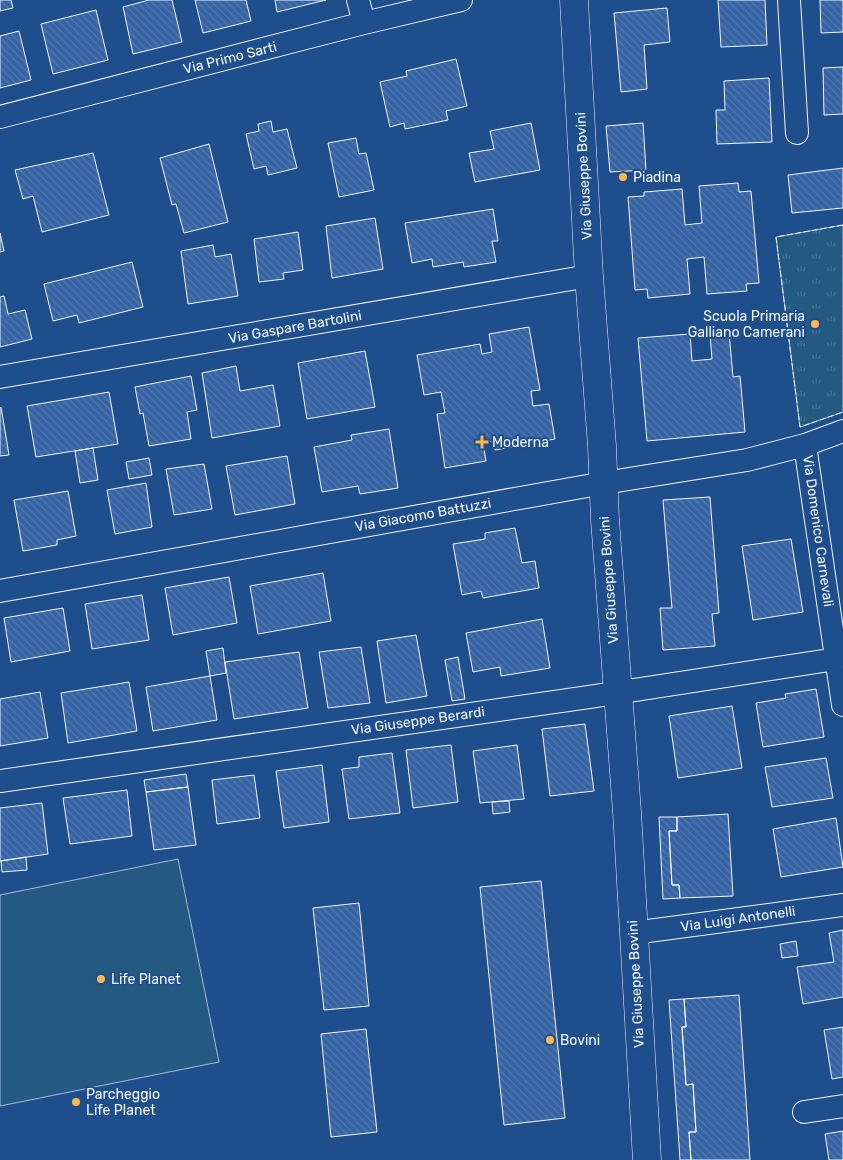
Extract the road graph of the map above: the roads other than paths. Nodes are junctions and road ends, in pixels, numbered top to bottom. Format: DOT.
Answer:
graph roads {
  1 [pos="358,0"];
  2 [pos="461,0"];
  3 [pos="574,0"];
  4 [pos="789,0"];
  5 [pos="364,24"];
  6 [pos="0,117"];
  7 [pos="797,133"];
  8 [pos="589,276"];
  9 [pos="0,377"];
  10 [pos="843,431"];
  11 [pos="805,445"];
  12 [pos="604,483"];
  13 [pos="0,591"];
  14 [pos="836,659"];
  15 [pos="617,693"];
  16 [pos="843,705"];
  17 [pos="0,781"];
  18 [pos="843,905"];
  19 [pos="633,933"];
  20 [pos="843,1106"];
  21 [pos="804,1112"];
  22 [pos="647,1160"];
  1 -- 5 [label="street"];
  2 -- 5 [label="street, Via Primo Sarti"];
  3 -- 8 [label="street, Via Giuseppe Bovini"];
  4 -- 7 [label="street"];
  5 -- 6 [label="street, Via Primo Sarti"];
  8 -- 9 [label="street, Via Gaspare Bartolini"];
  8 -- 12 [label="street, Via Giuseppe Bovini"];
  10 -- 11 [label="street, Via Giacomo Battuzzi"];
  11 -- 12 [label="street, Via Giacomo Battuzzi"];
  11 -- 14 [label="street, Via Domenico Carnevali"];
  12 -- 13 [label="street, Via Giacomo Battuzzi"];
  12 -- 15 [label="street, Via Giuseppe Bovini"];
  14 -- 15 [label="street, Via Giuseppe Berardi"];
  14 -- 16 [label="street, Via Domenico Carnevali"];
  15 -- 17 [label="street, Via Giuseppe Berardi"];
  15 -- 19 [label="street, Via Giuseppe Bovini"];
  18 -- 19 [label="street, Via Luigi Antonelli"];
  19 -- 22 [label="street, Via Giuseppe Bovini"];
  20 -- 21 [label="street"];
}
